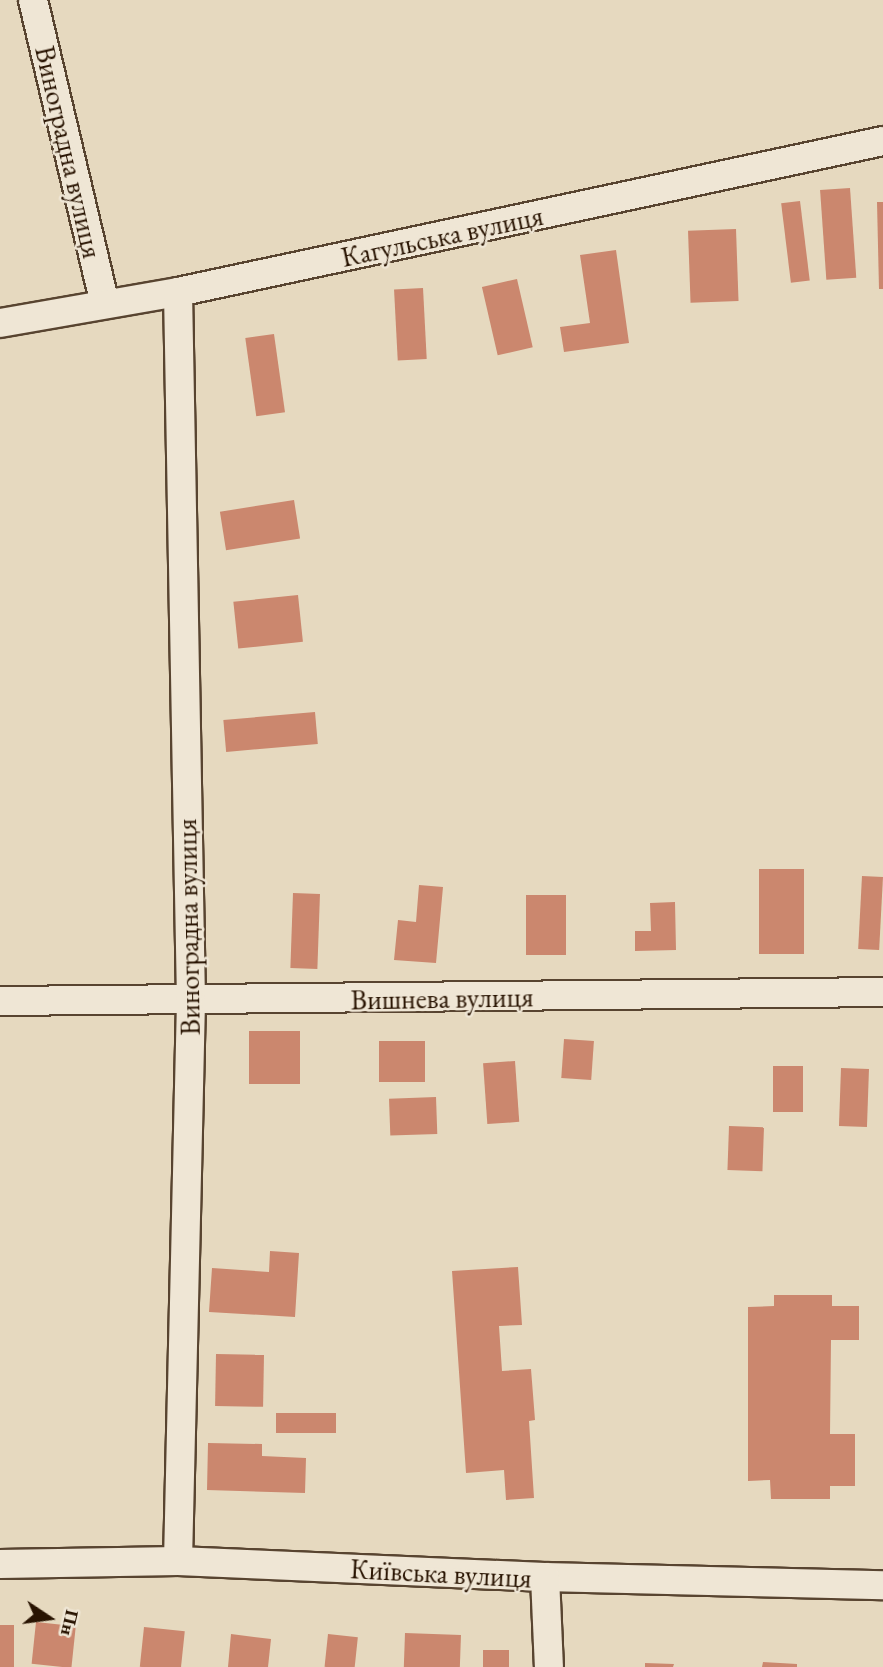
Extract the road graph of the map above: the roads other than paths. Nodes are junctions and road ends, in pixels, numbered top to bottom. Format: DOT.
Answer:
graph roads {
  1 [pos="33,0"];
  2 [pos="883,141"];
  3 [pos="178,292"];
  4 [pos="105,304"];
  5 [pos="0,323"];
  6 [pos="883,992"];
  7 [pos="0,1001"];
  8 [pos="191,1001"];
  9 [pos="178,1561"];
  10 [pos="0,1564"];
  11 [pos="545,1577"];
  12 [pos="883,1586"];
  13 [pos="549,1667"];
  1 -- 4 [label="street, Виноградна вулиця"];
  2 -- 3 [label="street, Кагульська вулиця"];
  3 -- 4 [label="street, Кагульська вулиця"];
  3 -- 8 [label="street, Виноградна вулиця"];
  4 -- 5 [label="street, Кагульська вулиця"];
  6 -- 8 [label="street, Вишнева вулиця"];
  7 -- 8 [label="street, Вишнева вулиця"];
  8 -- 9 [label="street, Виноградна вулиця"];
  9 -- 10 [label="street, Київська вулиця"];
  9 -- 11 [label="street, Київська вулиця"];
  11 -- 12 [label="street, Київська вулиця"];
  11 -- 13 [label="street"];
}
